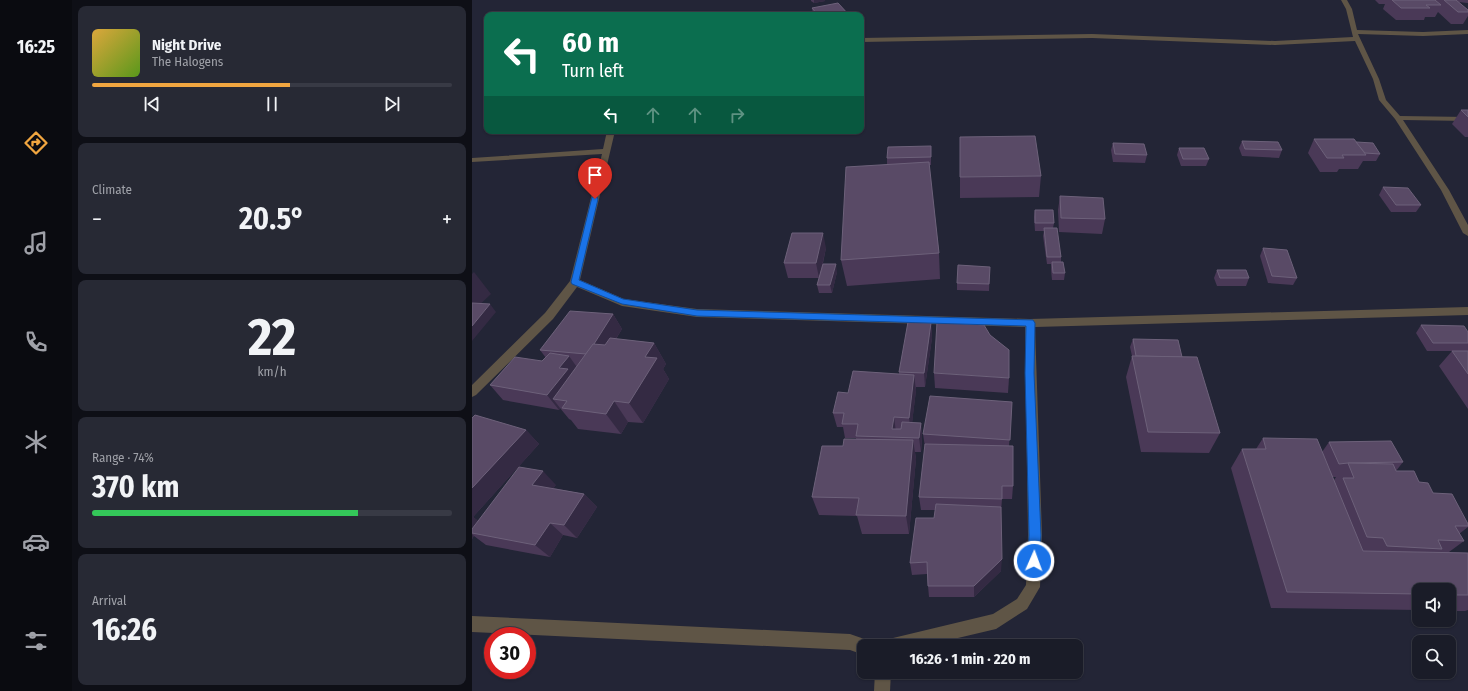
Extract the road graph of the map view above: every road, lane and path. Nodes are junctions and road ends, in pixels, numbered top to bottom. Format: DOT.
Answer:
graph roads {
  1 [pos="1344,0"];
  2 [pos="1468,32"];
  3 [pos="1356,36"];
  4 [pos="864,40"];
  5 [pos="1398,118"];
  6 [pos="1468,119"];
  7 [pos="610,134"];
  8 [pos="607,151"];
  9 [pos="472,160"];
  10 [pos="1468,233"];
  11 [pos="575,282"];
  12 [pos="1468,311"];
  13 [pos="1030,323"];
  14 [pos="472,392"];
  15 [pos="472,624"];
  16 [pos="921,639"];
  17 [pos="857,644"];
  18 [pos="883,679"];
  19 [pos="882,691"];
  1 -- 3 [label="street"];
  2 -- 3 [label="street"];
  3 -- 4 [label="street"];
  3 -- 5 [label="street"];
  5 -- 6 [label="street"];
  5 -- 10 [label="street"];
  7 -- 8 [label="street"];
  8 -- 9 [label="street"];
  8 -- 11 [label="street"];
  11 -- 13 [label="street"];
  11 -- 14 [label="street"];
  12 -- 13 [label="street"];
  13 -- 16 [label="street"];
  15 -- 17 [label="street"];
  18 -- 19 [label="street"];
}
